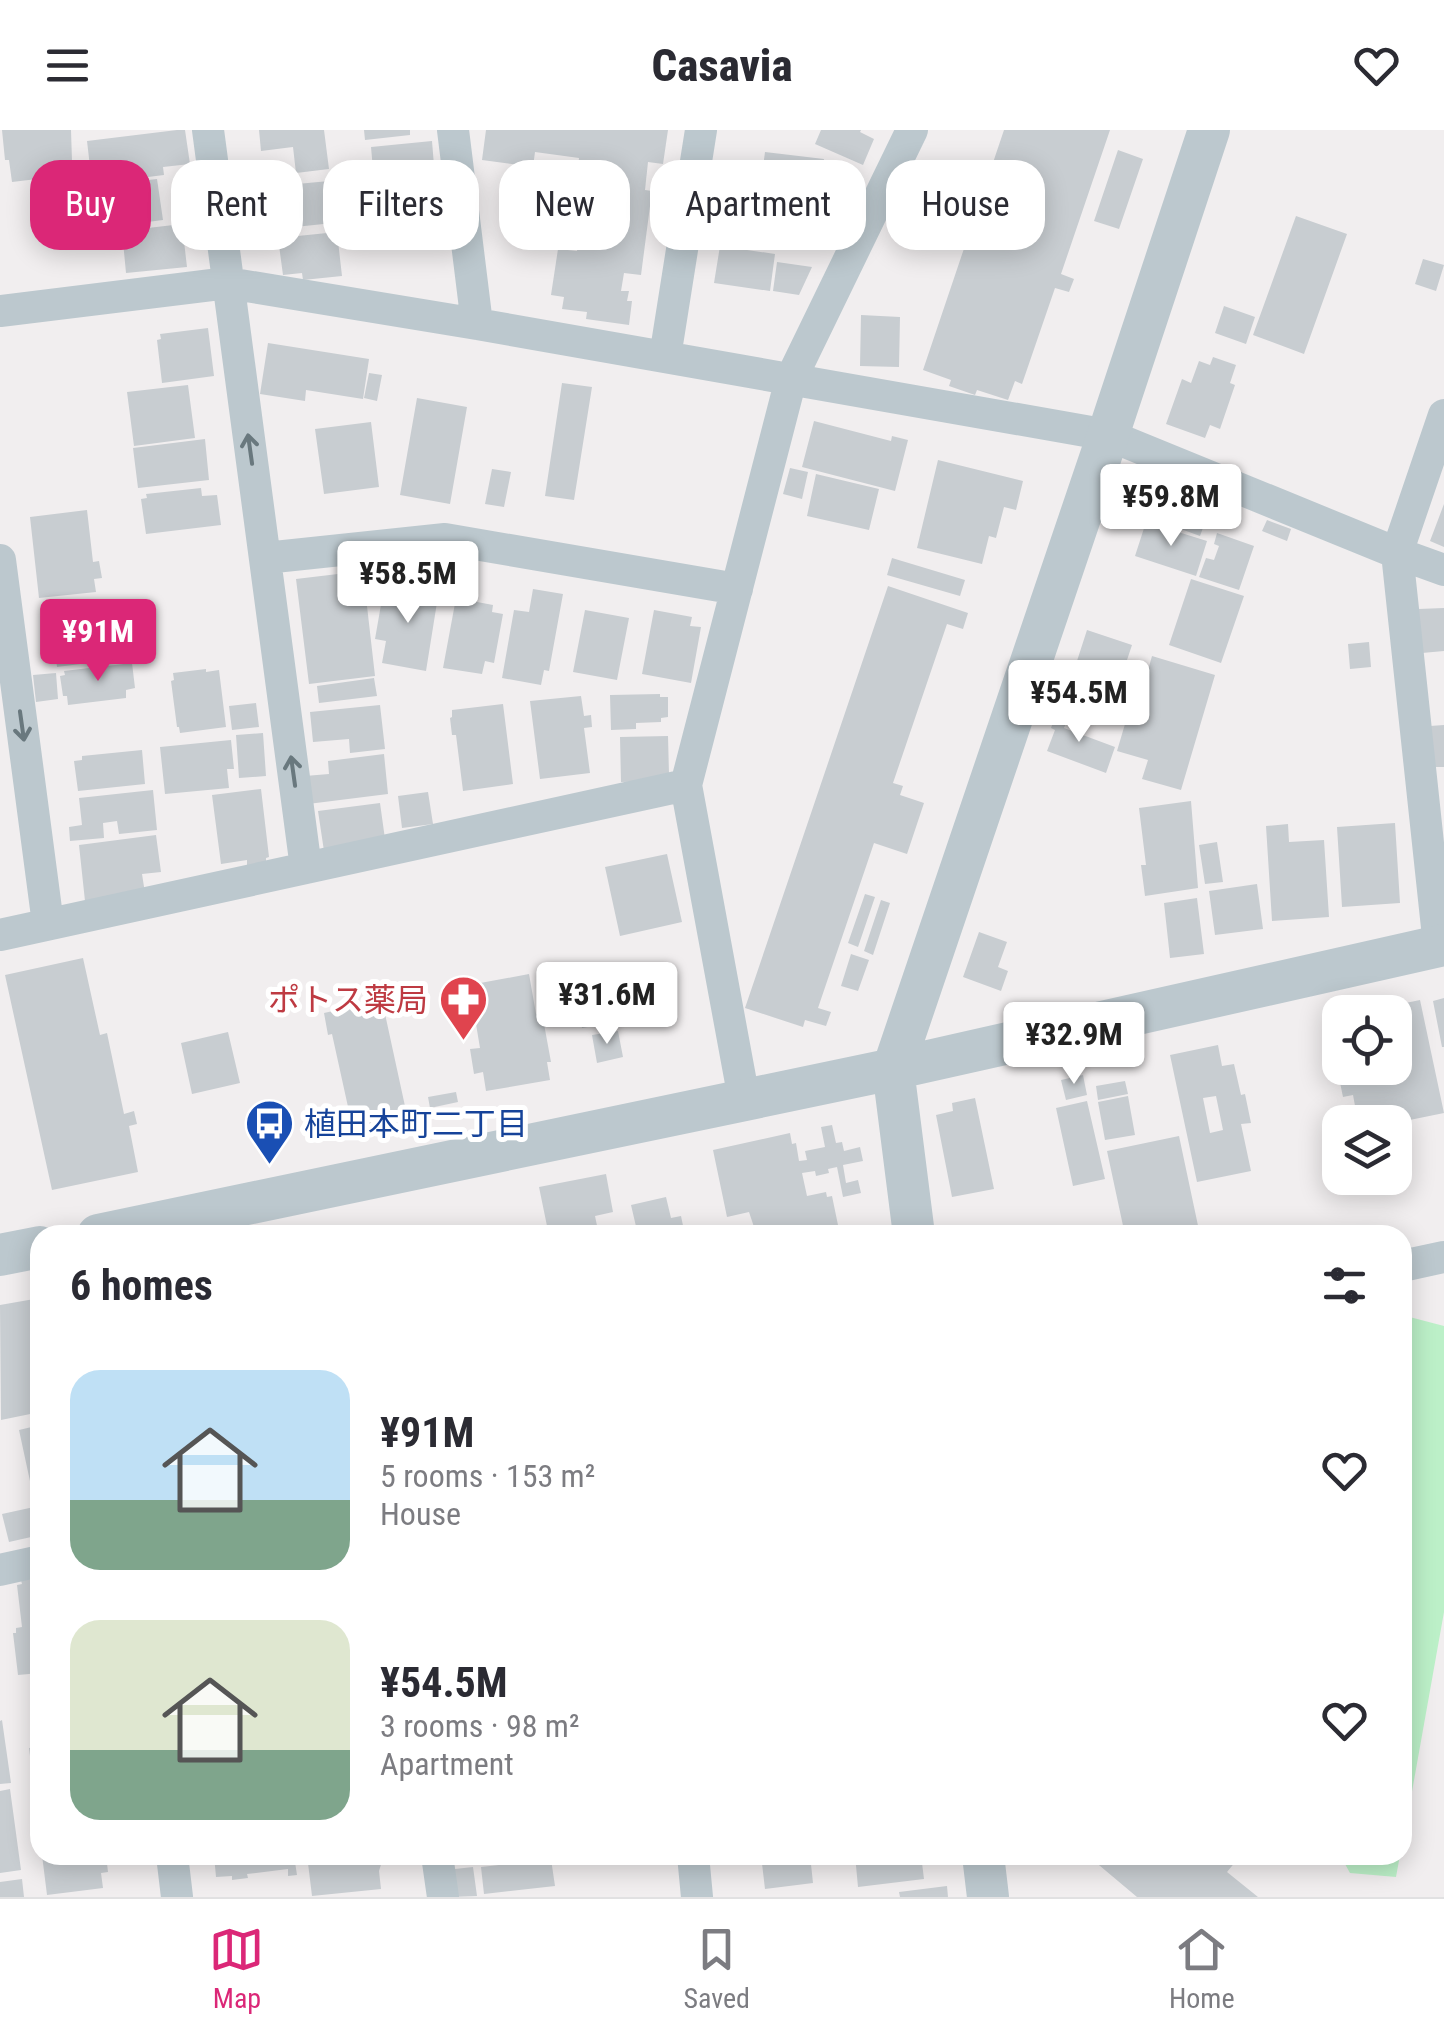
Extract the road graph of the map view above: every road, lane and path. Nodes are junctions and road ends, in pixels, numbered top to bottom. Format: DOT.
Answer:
graph roads {
  1 [pos="208,130"];
  2 [pos="453,130"];
  3 [pos="701,130"];
  4 [pos="912,130"];
  5 [pos="1209,130"];
  6 [pos="228,283"];
  7 [pos="0,311"];
  8 [pos="477,324"];
  9 [pos="665,357"];
  10 [pos="791,379"];
  11 [pos="1444,415"];
  12 [pos="1108,435"];
  13 [pos="1397,553"];
  14 [pos="265,558"];
  15 [pos="0,560"];
  16 [pos="1444,570"];
  17 [pos="737,589"];
  18 [pos="686,786"];
  19 [pos="306,868"];
  20 [pos="48,924"];
  21 [pos="0,934"];
  22 [pos="1441,946"];
  23 [pos="892,1069"];
  24 [pos="744,1100"];
  25 [pos="146,1225"];
  26 [pos="913,1225"];
  27 [pos="30,1249"];
  28 [pos="0,1256"];
  29 [pos="1444,1257"];
  30 [pos="1412,1264"];
  31 [pos="30,1564"];
  32 [pos="0,1570"];
  33 [pos="173,1865"];
  34 [pos="439,1865"];
  35 [pos="694,1865"];
  36 [pos="985,1865"];
  37 [pos="177,1897"];
  38 [pos="443,1897"];
  39 [pos="698,1897"];
  40 [pos="988,1897"];
  1 -- 6 [label="street"];
  2 -- 8 [label="street"];
  3 -- 9 [label="street"];
  4 -- 10 [label="street"];
  5 -- 12 [label="street"];
  6 -- 7 [label="street"];
  6 -- 8 [label="street"];
  14 -- 6 [label="street, one-way"];
  8 -- 9 [label="street"];
  9 -- 10 [label="street"];
  10 -- 12 [label="street"];
  10 -- 17 [label="street"];
  11 -- 13 [label="street"];
  12 -- 13 [label="street"];
  12 -- 23 [label="street"];
  13 -- 16 [label="street"];
  13 -- 22 [label="street"];
  14 -- 17 [label="street"];
  19 -- 14 [label="street, one-way"];
  15 -- 20 [label="street, one-way"];
  17 -- 18 [label="street"];
  18 -- 19 [label="street"];
  18 -- 24 [label="street"];
  19 -- 20 [label="street"];
  20 -- 21 [label="street"];
  22 -- 23 [label="street"];
  23 -- 24 [label="street"];
  23 -- 26 [label="street"];
  24 -- 25 [label="street"];
  27 -- 28 [label="street"];
  29 -- 30 [label="street"];
  31 -- 32 [label="street"];
  33 -- 37 [label="street"];
  34 -- 38 [label="street"];
  35 -- 39 [label="street"];
  36 -- 40 [label="street"];
}
